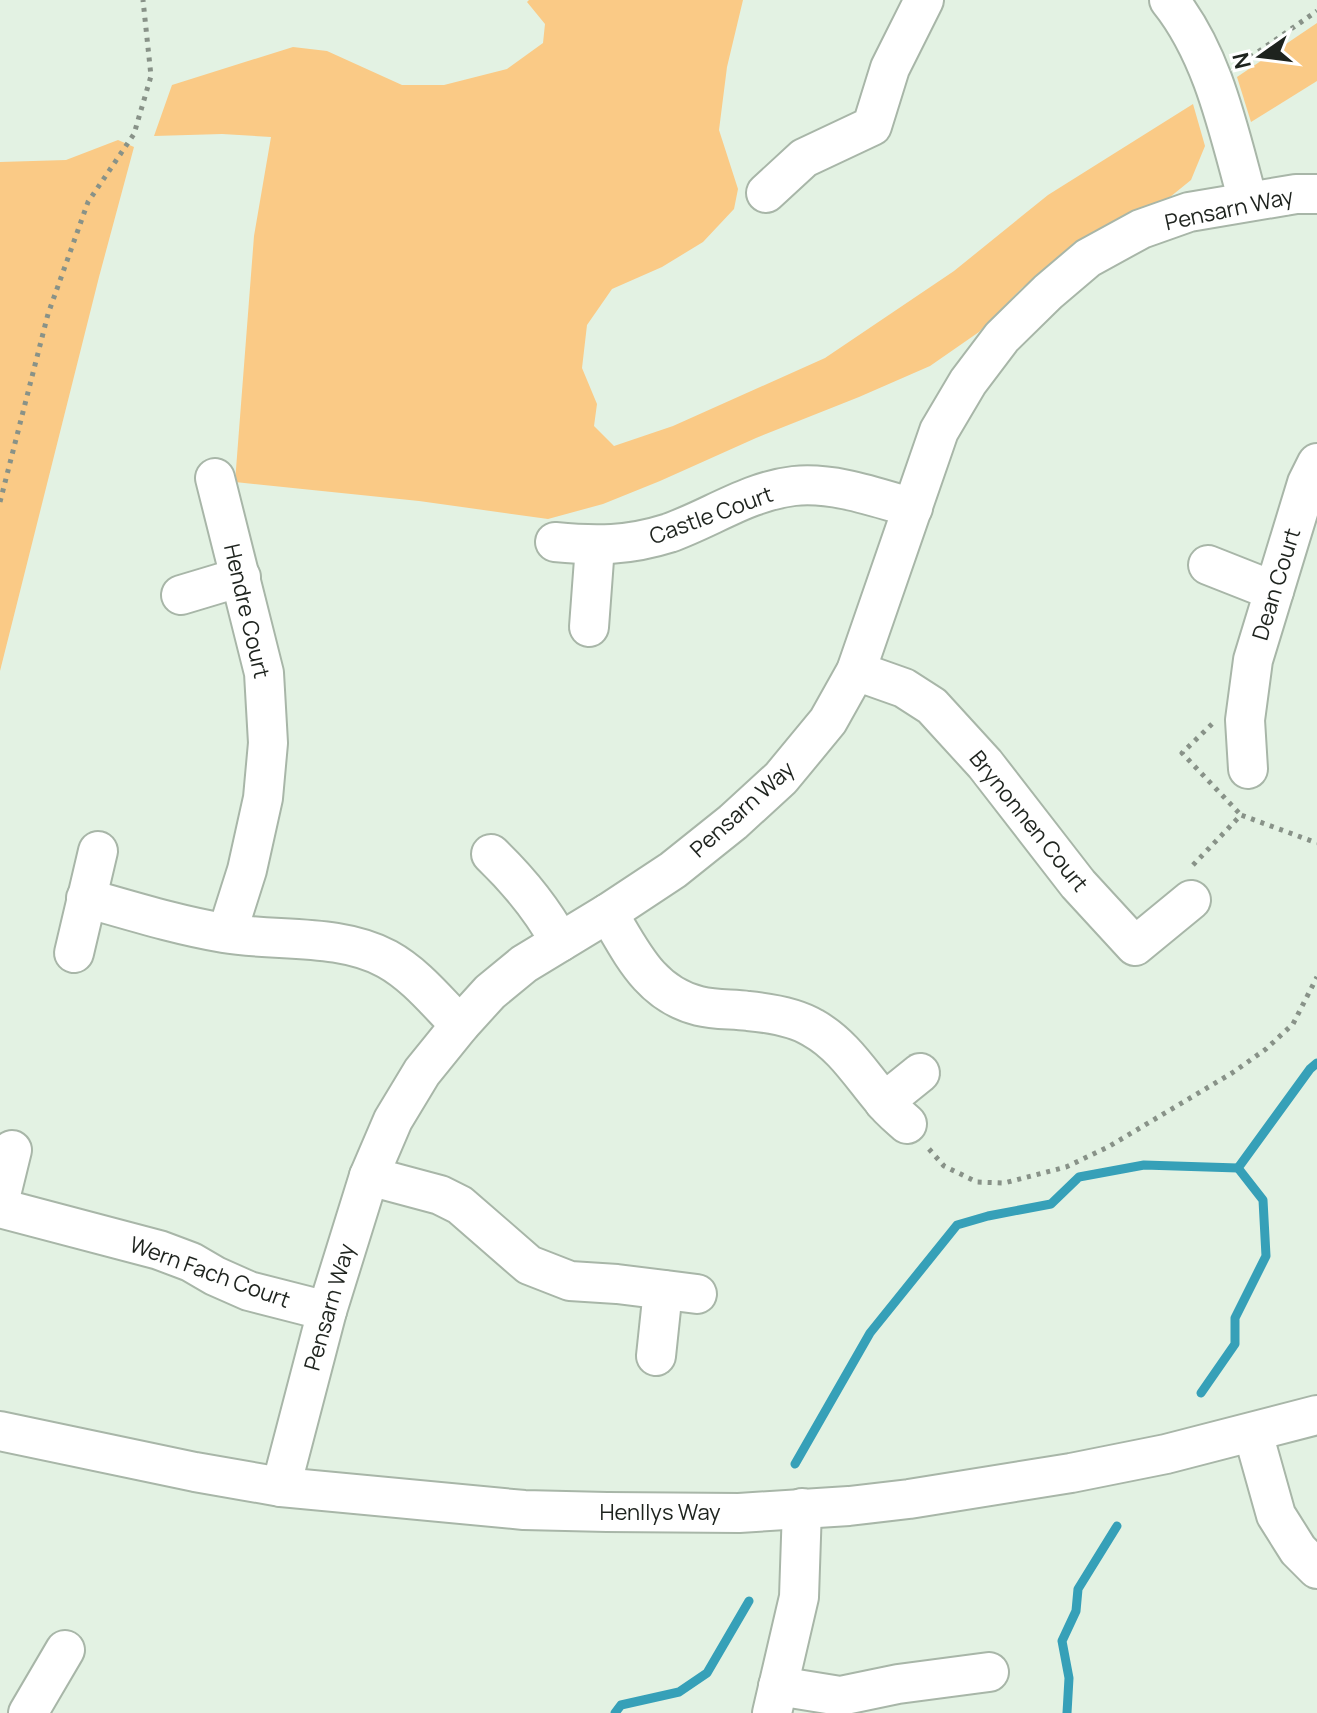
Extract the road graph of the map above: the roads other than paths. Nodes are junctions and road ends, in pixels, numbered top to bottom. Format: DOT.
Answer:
graph roads {
  1 [pos="924,0"];
  2 [pos="1169,0"];
  3 [pos="766,193"];
  4 [pos="1317,194"];
  5 [pos="1248,201"];
  6 [pos="1317,463"];
  7 [pos="215,478"];
  8 [pos="913,508"];
  9 [pos="555,542"];
  10 [pos="595,546"];
  11 [pos="1208,565"];
  12 [pos="241,577"];
  13 [pos="1274,591"];
  14 [pos="181,595"];
  15 [pos="589,627"];
  16 [pos="856,671"];
  17 [pos="1248,769"];
  18 [pos="98,851"];
  19 [pos="491,854"];
  20 [pos="86,898"];
  21 [pos="1191,900"];
  22 [pos="608,913"];
  23 [pos="227,933"];
  24 [pos="560,942"];
  25 [pos="74,953"];
  26 [pos="460,1025"];
  27 [pos="920,1073"];
  28 [pos="12,1150"];
  29 [pos="369,1176"];
  30 [pos="0,1199"];
  31 [pos="0,1208"];
  32 [pos="327,1311"];
  33 [pos="656,1356"];
  34 [pos="1317,1415"];
  35 [pos="0,1431"];
  36 [pos="1253,1433"];
  37 [pos="281,1487"];
  38 [pos="802,1508"];
  39 [pos="1317,1569"];
  40 [pos="65,1650"];
  41 [pos="989,1672"];
  42 [pos="775,1700"];
  43 [pos="28,1713"];
  1 -- 3 [label="street"];
  2 -- 5 [label="street"];
  4 -- 5 [label="street, Pensarn Way"];
  5 -- 8 [label="street, Pensarn Way"];
  6 -- 13 [label="street, Dean Court"];
  7 -- 12 [label="street, Hendre Court"];
  8 -- 10 [label="street, Castle Court"];
  8 -- 16 [label="street, Pensarn Way"];
  9 -- 10 [label="street, Castle Court"];
  10 -- 15 [label="street"];
  11 -- 13 [label="street"];
  12 -- 14 [label="street"];
  12 -- 23 [label="street, Hendre Court"];
  13 -- 17 [label="street, Dean Court"];
  16 -- 21 [label="street, Brynonnen Court"];
  16 -- 22 [label="street, Pensarn Way"];
  18 -- 20 [label="street"];
  19 -- 24 [label="street"];
  20 -- 23 [label="street"];
  20 -- 25 [label="street"];
  22 -- 24 [label="street, Pensarn Way"];
  22 -- 27 [label="street"];
  23 -- 26 [label="street"];
  24 -- 26 [label="street, Pensarn Way"];
  26 -- 29 [label="street, Pensarn Way"];
  28 -- 30 [label="street"];
  29 -- 32 [label="street, Pensarn Way"];
  29 -- 33 [label="street"];
  31 -- 32 [label="street, Wern Fach Court"];
  32 -- 37 [label="street, Pensarn Way"];
  34 -- 36 [label="street, Henllys Way"];
  35 -- 37 [label="street, Henllys Way"];
  36 -- 38 [label="street, Henllys Way"];
  36 -- 39 [label="street"];
  37 -- 38 [label="street, Henllys Way"];
  38 -- 42 [label="street"];
  40 -- 43 [label="street"];
  41 -- 42 [label="street"];
}
